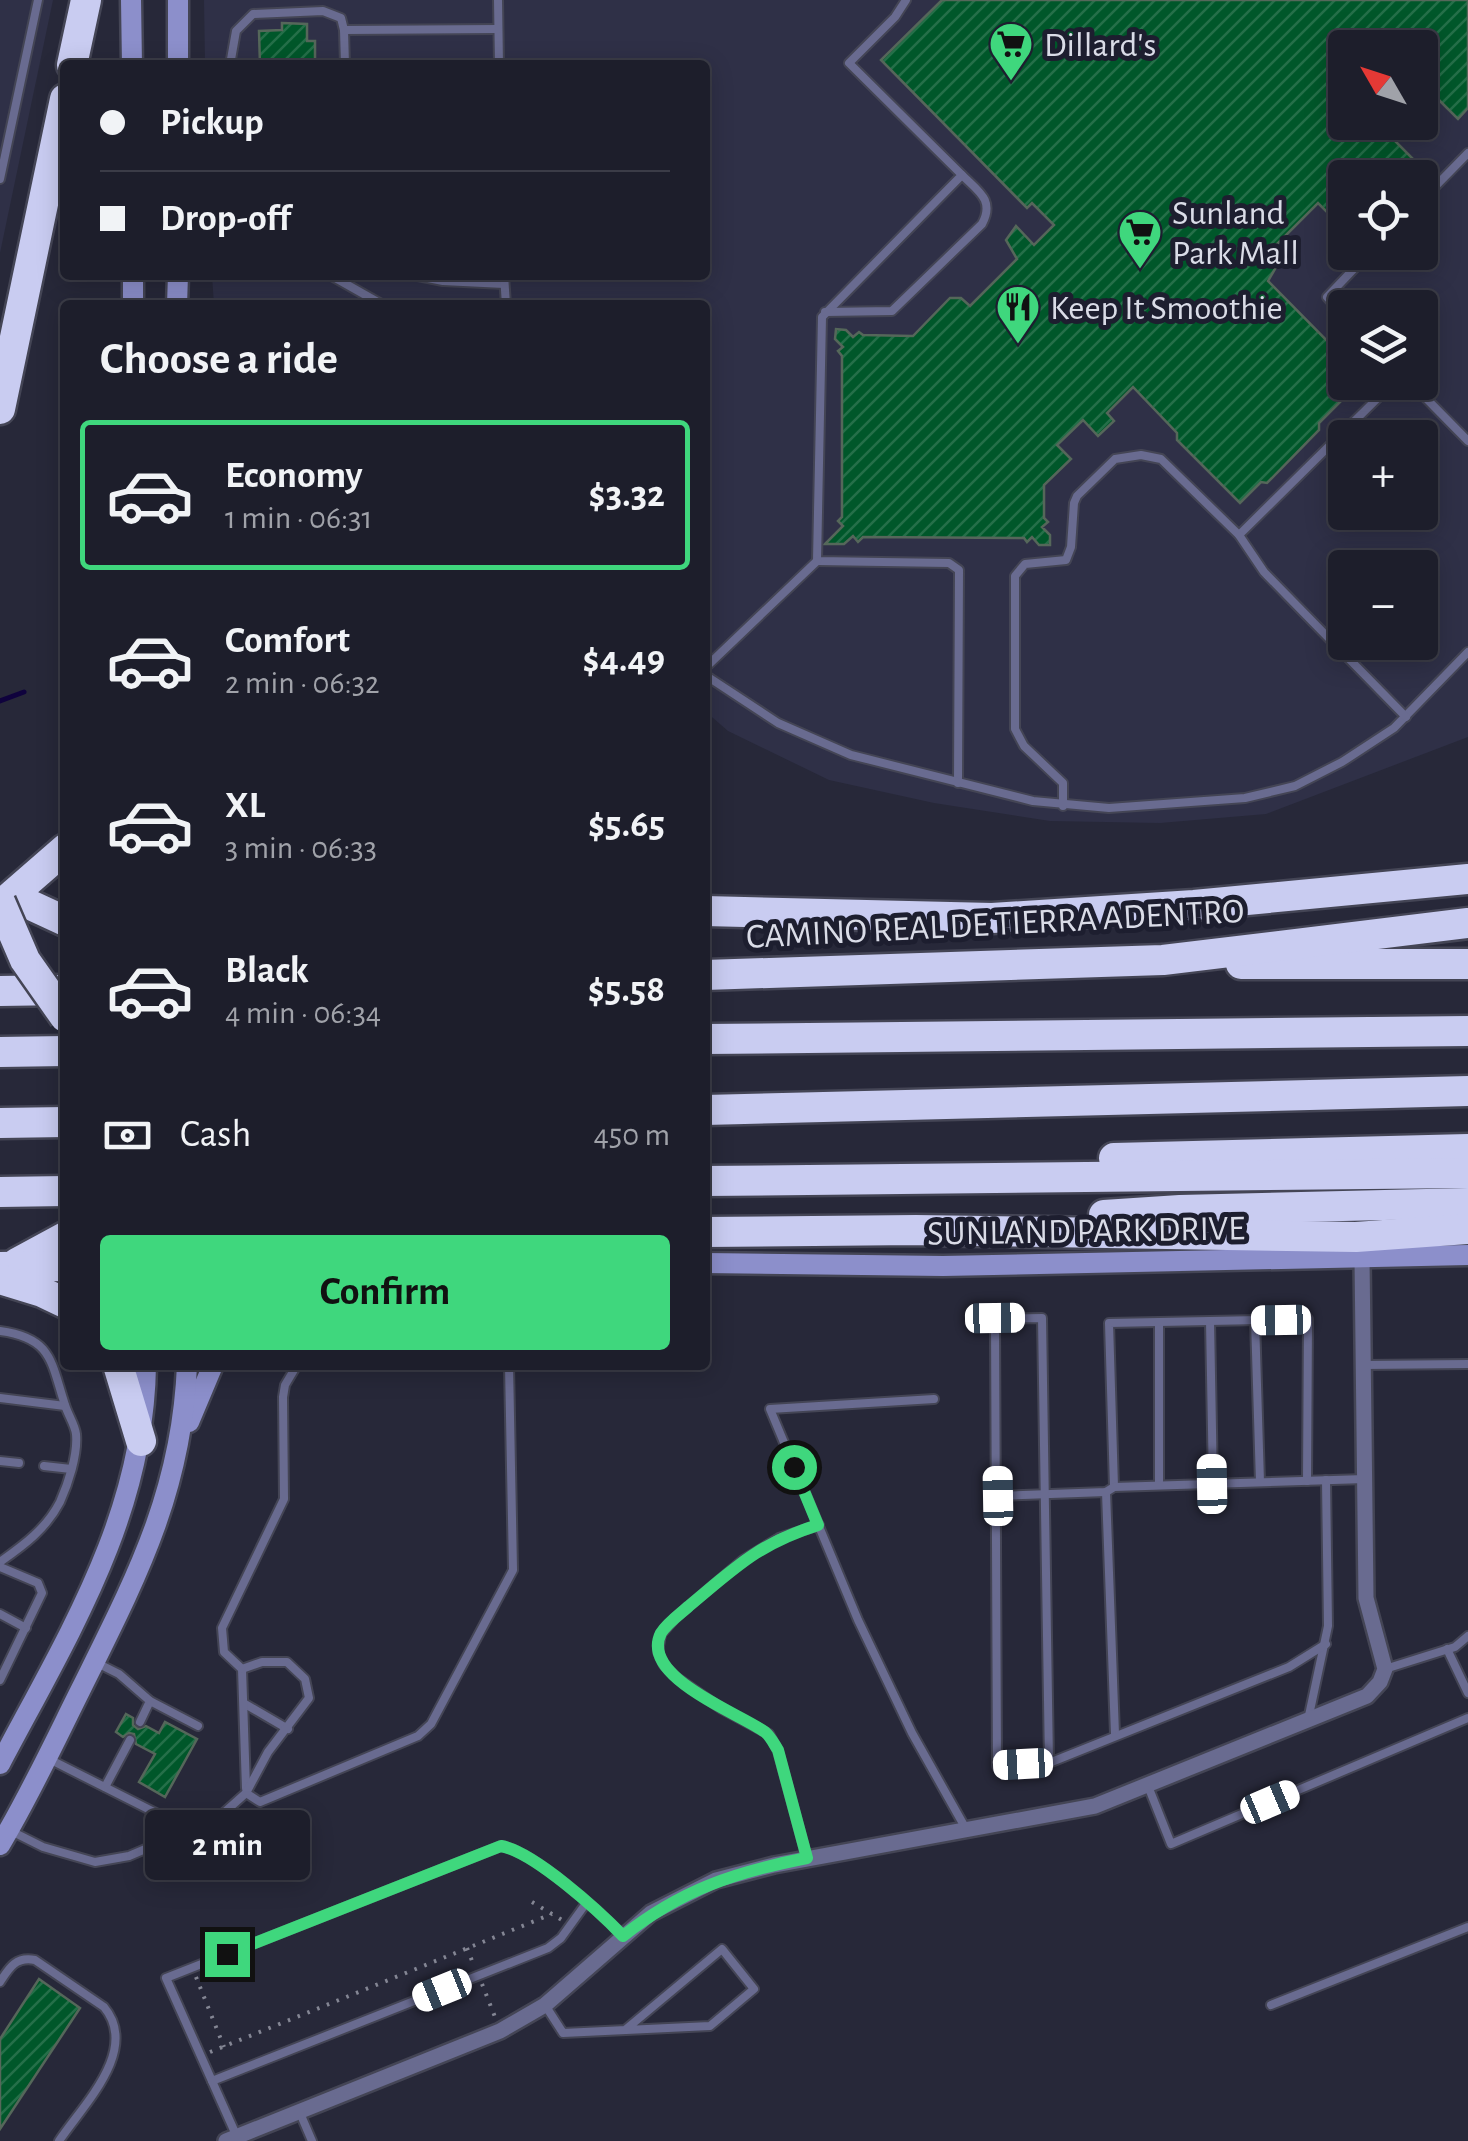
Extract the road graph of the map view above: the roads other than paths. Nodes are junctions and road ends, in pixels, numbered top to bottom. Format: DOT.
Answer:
graph roads {
  1 [pos="38,0"];
  2 [pos="86,0"];
  3 [pos="131,0"];
  4 [pos="178,0"];
  5 [pos="498,0"];
  6 [pos="906,0"];
  7 [pos="344,30"];
  8 [pos="498,30"];
  9 [pos="73,60"];
  10 [pos="132,60"];
  11 [pos="178,60"];
  12 [pos="231,60"];
  13 [pos="345,60"];
  14 [pos="499,60"];
  15 [pos="60,123"];
  16 [pos="1468,152"];
  17 [pos="962,175"];
  18 [pos="0,179"];
  19 [pos="1438,183"];
  20 [pos="1352,270"];
  21 [pos="339,280"];
  22 [pos="438,280"];
  23 [pos="504,280"];
  24 [pos="1333,290"];
  25 [pos="374,300"];
  26 [pos="825,312"];
  27 [pos="1376,400"];
  28 [pos="1428,400"];
  29 [pos="0,409"];
  30 [pos="1468,441"];
  31 [pos="1238,535"];
  32 [pos="817,561"];
  33 [pos="1468,652"];
  34 [pos="710,667"];
  35 [pos="710,676"];
  36 [pos="1406,717"];
  37 [pos="958,783"];
  38 [pos="1063,806"];
  39 [pos="60,853"];
  40 [pos="1468,876"];
  41 [pos="60,896"];
  42 [pos="4,899"];
  43 [pos="710,911"];
  44 [pos="60,919"];
  45 [pos="1468,923"];
  46 [pos="1163,960"];
  47 [pos="1468,964"];
  48 [pos="710,974"];
  49 [pos="60,990"];
  50 [pos="0,991"];
  51 [pos="60,1010"];
  52 [pos="1468,1031"];
  53 [pos="710,1039"];
  54 [pos="60,1050"];
  55 [pos="0,1052"];
  56 [pos="1468,1092"];
  57 [pos="710,1110"];
  58 [pos="60,1122"];
  59 [pos="0,1123"];
  60 [pos="1468,1148"];
  61 [pos="1468,1173"];
  62 [pos="716,1180"];
  63 [pos="60,1191"];
  64 [pos="0,1192"];
  65 [pos="1468,1203"];
  66 [pos="1468,1229"];
  67 [pos="916,1230"];
  68 [pos="710,1232"];
  69 [pos="60,1241"];
  70 [pos="1468,1255"];
  71 [pos="1362,1258"];
  72 [pos="710,1263"];
  73 [pos="60,1266"];
  74 [pos="3,1271"];
  75 [pos="60,1301"];
  76 [pos="1254,1320"];
  77 [pos="1210,1321"];
  78 [pos="1159,1322"];
  79 [pos="0,1332"];
  80 [pos="1468,1364"];
  81 [pos="1364,1366"];
  82 [pos="120,1370"];
  83 [pos="146,1370"];
  84 [pos="186,1370"];
  85 [pos="211,1370"];
  86 [pos="294,1370"];
  87 [pos="509,1370"];
  88 [pos="0,1398"];
  89 [pos="934,1399"];
  90 [pos="65,1406"];
  91 [pos="141,1441"];
  92 [pos="178,1446"];
  93 [pos="0,1460"];
  94 [pos="19,1463"];
  95 [pos="44,1466"];
  96 [pos="71,1469"];
  97 [pos="1365,1479"];
  98 [pos="1326,1480"];
  99 [pos="1307,1481"];
  100 [pos="1260,1482"];
  101 [pos="1212,1484"];
  102 [pos="1159,1485"];
  103 [pos="1110,1489"];
  104 [pos="1046,1494"];
  105 [pos="998,1496"];
  106 [pos="818,1525"];
  107 [pos="0,1565"];
  108 [pos="0,1614"];
  109 [pos="26,1628"];
  110 [pos="1468,1636"];
  111 [pos="1326,1644"];
  112 [pos="1447,1649"];
  113 [pos="94,1662"];
  114 [pos="242,1669"];
  115 [pos="1383,1675"];
  116 [pos="1,1676"];
  117 [pos="1468,1693"];
  118 [pos="150,1701"];
  119 [pos="245,1704"];
  120 [pos="1308,1720"];
  121 [pos="140,1722"];
  122 [pos="1467,1722"];
  123 [pos="198,1726"];
  124 [pos="288,1729"];
  125 [pos="1114,1734"];
  126 [pos="130,1740"];
  127 [pos="47,1758"];
  128 [pos="1049,1763"];
  129 [pos="0,1764"];
  130 [pos="1148,1786"];
  131 [pos="105,1788"];
  132 [pos="246,1792"];
  133 [pos="160,1816"];
  134 [pos="966,1830"];
  135 [pos="3,1833"];
  136 [pos="807,1858"];
  137 [pos="587,1902"];
  138 [pos="1468,1926"];
  139 [pos="623,1936"];
  140 [pos="0,1982"];
  141 [pos="545,2005"];
  142 [pos="1271,2005"];
  143 [pos="625,2030"];
  144 [pos="212,2081"];
  145 [pos="300,2111"];
  146 [pos="231,2139"];
  147 [pos="58,2141"];
  148 [pos="312,2141"];
  1 -- 18 [label="lane"];
  2 -- 9 [label="highway"];
  3 -- 10 [label="main road"];
  4 -- 11 [label="main road"];
  5 -- 8 [label="lane"];
  6 -- 17 [label="lane"];
  7 -- 8 [label="lane"];
  7 -- 12 [label="lane"];
  7 -- 13 [label="lane"];
  8 -- 14 [label="lane"];
  15 -- 29 [label="highway"];
  16 -- 19 [label="lane"];
  17 -- 26 [label="lane"];
  17 -- 26 [label="lane"];
  20 -- 24 [label="lane"];
  21 -- 25 [label="lane"];
  22 -- 23 [label="lane"];
  26 -- 32 [label="lane"];
  27 -- 31 [label="lane"];
  28 -- 30 [label="lane"];
  31 -- 36 [label="lane"];
  31 -- 38 [label="lane"];
  32 -- 34 [label="lane"];
  32 -- 37 [label="lane"];
  33 -- 36 [label="lane"];
  35 -- 37 [label="lane"];
  36 -- 38 [label="lane"];
  37 -- 38 [label="lane"];
  39 -- 42 [label="highway"];
  40 -- 43 [label="highway"];
  41 -- 42 [label="highway"];
  42 -- 44 [label="highway"];
  42 -- 51 [label="highway, bridge"];
  45 -- 46 [label="highway, CAMINO REAL DE TIERRA ADENTRO"];
  46 -- 47 [label="highway"];
  46 -- 48 [label="highway, CAMINO REAL DE TIERRA ADENTRO"];
  49 -- 50 [label="highway"];
  52 -- 53 [label="highway"];
  54 -- 55 [label="highway"];
  56 -- 57 [label="highway"];
  58 -- 59 [label="highway"];
  60 -- 62 [label="highway"];
  61 -- 62 [label="highway"];
  63 -- 64 [label="highway"];
  65 -- 67 [label="highway"];
  66 -- 67 [label="highway"];
  67 -- 68 [label="highway"];
  69 -- 74 [label="highway"];
  70 -- 71 [label="main road, SUNLAND PARK DRIVE"];
  71 -- 72 [label="main road, SUNLAND PARK DRIVE"];
  71 -- 81 [label="street"];
  73 -- 74 [label="highway"];
  74 -- 75 [label="highway"];
  76 -- 77 [label="lane"];
  76 -- 99 [label="lane"];
  76 -- 100 [label="lane"];
  77 -- 78 [label="lane"];
  77 -- 101 [label="lane"];
  78 -- 102 [label="lane"];
  78 -- 103 [label="lane"];
  79 -- 90 [label="lane"];
  80 -- 81 [label="lane"];
  81 -- 97 [label="street"];
  82 -- 91 [label="highway"];
  83 -- 91 [label="main road"];
  84 -- 92 [label="main road"];
  85 -- 92 [label="main road"];
  86 -- 114 [label="lane"];
  87 -- 132 [label="lane"];
  88 -- 90 [label="lane"];
  89 -- 106 [label="lane"];
  90 -- 96 [label="lane"];
  91 -- 129 [label="main road"];
  92 -- 113 [label="main road"];
  93 -- 94 [label="lane"];
  95 -- 96 [label="lane"];
  96 -- 107 [label="lane"];
  97 -- 98 [label="lane"];
  97 -- 115 [label="street"];
  98 -- 99 [label="lane"];
  98 -- 111 [label="lane"];
  99 -- 100 [label="lane"];
  100 -- 101 [label="lane"];
  101 -- 102 [label="lane"];
  102 -- 103 [label="lane"];
  103 -- 104 [label="lane"];
  103 -- 125 [label="lane"];
  104 -- 105 [label="lane"];
  104 -- 105 [label="lane"];
  104 -- 128 [label="lane"];
  105 -- 128 [label="lane"];
  106 -- 134 [label="lane"];
  106 -- 136 [label="lane"];
  107 -- 109 [label="lane"];
  108 -- 109 [label="lane"];
  109 -- 116 [label="lane"];
  110 -- 112 [label="lane"];
  111 -- 120 [label="lane"];
  111 -- 125 [label="lane"];
  112 -- 115 [label="lane"];
  112 -- 117 [label="lane"];
  113 -- 118 [label="lane"];
  113 -- 127 [label="main road"];
  114 -- 119 [label="lane"];
  114 -- 124 [label="lane"];
  115 -- 120 [label="street"];
  118 -- 121 [label="lane"];
  118 -- 123 [label="lane"];
  119 -- 124 [label="lane"];
  119 -- 132 [label="lane"];
  120 -- 130 [label="street"];
  122 -- 130 [label="lane"];
  124 -- 132 [label="lane"];
  125 -- 128 [label="lane"];
  126 -- 131 [label="lane"];
  127 -- 131 [label="lane"];
  127 -- 135 [label="main road"];
  130 -- 134 [label="street"];
  131 -- 133 [label="lane"];
  132 -- 135 [label="lane"];
  134 -- 136 [label="street"];
  136 -- 139 [label="street"];
  137 -- 139 [label="lane"];
  137 -- 144 [label="lane"];
  137 -- 144 [label="lane"];
  138 -- 142 [label="lane"];
  139 -- 141 [label="street"];
  140 -- 147 [label="lane"];
  141 -- 143 [label="lane"];
  141 -- 145 [label="street"];
  143 -- 143 [label="lane"];
  144 -- 146 [label="lane"];
  145 -- 146 [label="street"];
  145 -- 148 [label="lane"];
}
